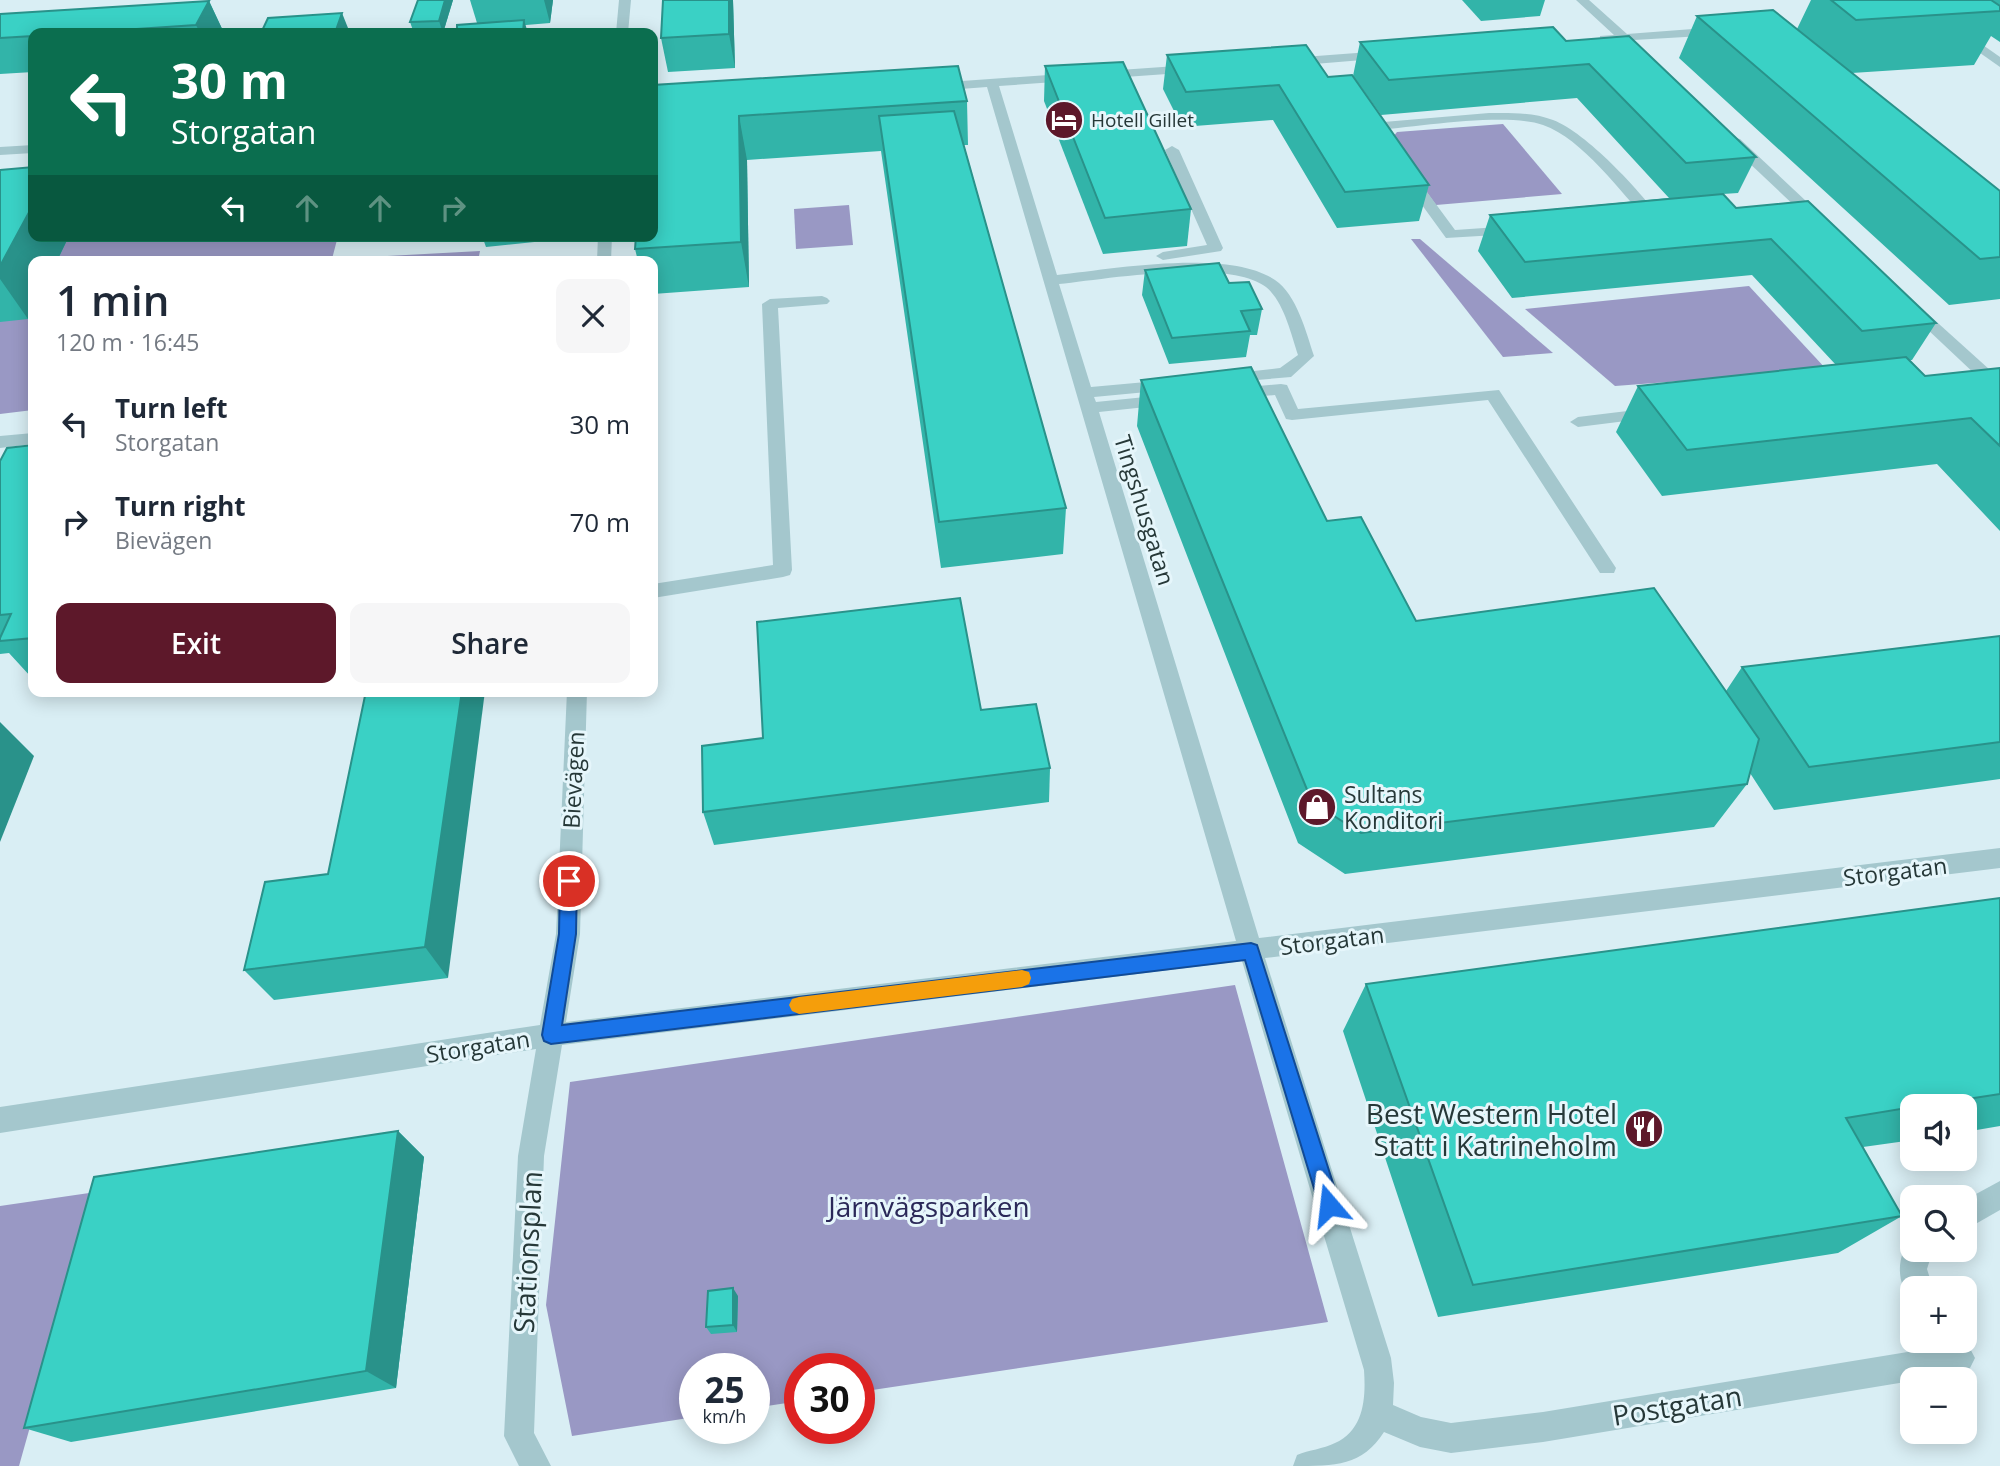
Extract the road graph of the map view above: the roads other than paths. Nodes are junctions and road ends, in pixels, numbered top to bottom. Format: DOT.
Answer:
graph roads {
  1 [pos="625,0"];
  2 [pos="1582,0"];
  3 [pos="1947,23"];
  4 [pos="622,28"];
  5 [pos="1732,30"];
  6 [pos="1624,38"];
  7 [pos="1596,40"];
  8 [pos="1404,54"];
  9 [pos="1644,57"];
  10 [pos="1280,62"];
  11 [pos="2000,63"];
  12 [pos="1211,67"];
  13 [pos="992,83"];
  14 [pos="924,88"];
  15 [pos="1372,128"];
  16 [pos="1724,132"];
  17 [pos="28,149"];
  18 [pos="1172,150"];
  19 [pos="0,151"];
  20 [pos="1403,169"];
  21 [pos="1804,207"];
  22 [pos="1777,209"];
  23 [pos="1654,219"];
  24 [pos="1532,229"];
  25 [pos="1834,235"];
  26 [pos="1048,273"];
  27 [pos="1904,300"];
  28 [pos="822,301"];
  29 [pos="1984,374"];
  30 [pos="1957,377"];
  31 [pos="2000,388"];
  32 [pos="1186,391"];
  33 [pos="1086,401"];
  34 [pos="1672,411"];
  35 [pos="1578,422"];
  36 [pos="28,439"];
  37 [pos="0,442"];
  38 [pos="1607,568"];
  39 [pos="658,590"];
  40 [pos="577,697"];
  41 [pos="2000,858"];
  42 [pos="1251,951"];
  43 [pos="551,1035"];
  44 [pos="0,1120"];
  45 [pos="2000,1194"];
  46 [pos="1977,1208"];
  47 [pos="1934,1353"];
  48 [pos="1378,1414"];
  49 [pos="536,1466"];
  50 [pos="1308,1466"];
  1 -- 4 [label="street"];
  2 -- 6 [label="street"];
  3 -- 11 [label="street"];
  5 -- 6 [label="street"];
  6 -- 7 [label="street"];
  6 -- 9 [label="street"];
  8 -- 10 [label="street"];
  12 -- 13 [label="street"];
  13 -- 14 [label="street"];
  13 -- 26 [label="street, Tingshusgatan"];
  15 -- 23 [label="street"];
  16 -- 21 [label="street"];
  17 -- 19 [label="street"];
  18 -- 26 [label="street"];
  20 -- 24 [label="street"];
  21 -- 22 [label="street"];
  21 -- 25 [label="street"];
  26 -- 33 [label="street, Tingshusgatan"];
  26 -- 38 [label="street"];
  27 -- 29 [label="street"];
  28 -- 39 [label="street"];
  29 -- 30 [label="street"];
  29 -- 31 [label="street"];
  32 -- 33 [label="street"];
  33 -- 42 [label="street, Tingshusgatan"];
  34 -- 35 [label="street"];
  36 -- 37 [label="street"];
  40 -- 43 [label="street, Bievägen"];
  41 -- 42 [label="street, Storgatan"];
  42 -- 43 [label="street, Storgatan"];
  42 -- 48 [label="street"];
  43 -- 44 [label="street, Storgatan"];
  43 -- 49 [label="street, Stationsplan"];
  45 -- 46 [label="street"];
  47 -- 48 [label="street, Postgatan"];
  48 -- 50 [label="street"];
}
